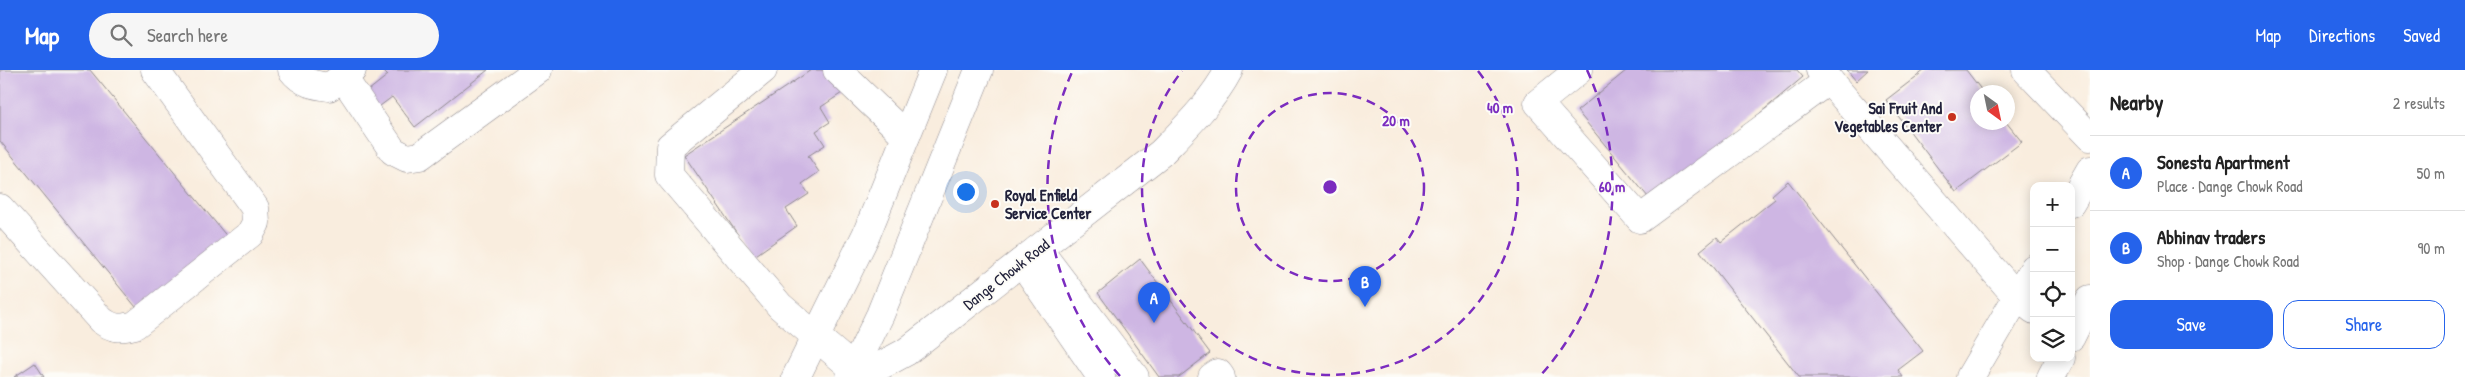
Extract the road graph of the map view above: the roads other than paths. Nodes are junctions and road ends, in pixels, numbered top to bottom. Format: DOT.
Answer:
graph roads {
  1 [pos="155,70"];
  2 [pos="292,70"];
  3 [pos="538,70"];
  4 [pos="763,70"];
  5 [pos="837,70"];
  6 [pos="933,70"];
  7 [pos="979,70"];
  8 [pos="1229,70"];
  9 [pos="1579,70"];
  10 [pos="348,74"];
  11 [pos="1824,75"];
  12 [pos="2038,75"];
  13 [pos="906,136"];
  14 [pos="2090,138"];
  15 [pos="2090,170"];
  16 [pos="2075,196"];
  17 [pos="0,208"];
  18 [pos="1030,255"];
  19 [pos="2033,272"];
  20 [pos="2090,299"];
  21 [pos="2026,303"];
  22 [pos="2075,329"];
  23 [pos="816,336"];
  24 [pos="2059,362"];
  25 [pos="897,369"];
  26 [pos="852,373"];
  27 [pos="796,377"];
  28 [pos="1101,377"];
  29 [pos="1135,377"];
  30 [pos="1212,377"];
  31 [pos="1221,377"];
  32 [pos="1970,377"];
  33 [pos="2051,377"];
  1 -- 17 [label="street"];
  2 -- 10 [label="street"];
  3 -- 10 [label="street"];
  4 -- 23 [label="street"];
  5 -- 13 [label="street"];
  6 -- 13 [label="street"];
  7 -- 26 [label="street"];
  8 -- 18 [label="street, Dange Chowk Road"];
  9 -- 11 [label="street"];
  11 -- 21 [label="street"];
  12 -- 14 [label="street"];
  13 -- 23 [label="street"];
  15 -- 16 [label="street"];
  18 -- 25 [label="street, Dange Chowk Road"];
  18 -- 28 [label="street"];
  18 -- 29 [label="street"];
  19 -- 21 [label="street"];
  20 -- 22 [label="street"];
  21 -- 32 [label="street"];
  23 -- 26 [label="street"];
  23 -- 27 [label="street"];
  24 -- 33 [label="street"];
  25 -- 26 [label="street, Dange Chowk Road"];
  30 -- 31 [label="street"];
}
